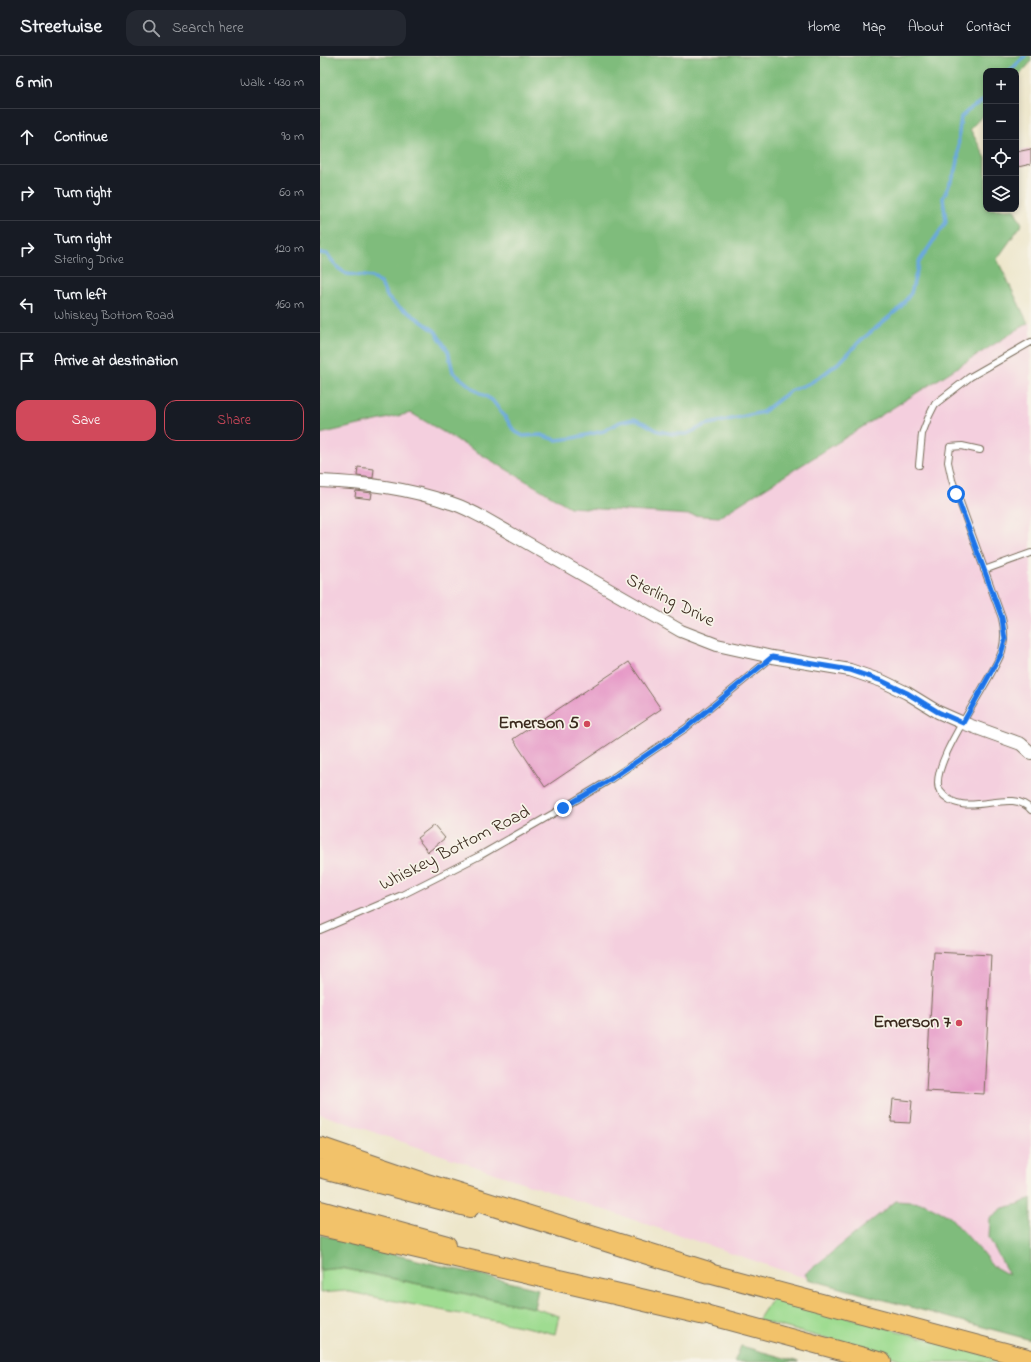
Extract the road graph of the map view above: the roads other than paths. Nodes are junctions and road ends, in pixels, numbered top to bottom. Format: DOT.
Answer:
graph roads {
  1 [pos="1031,342"];
  2 [pos="980,450"];
  3 [pos="919,465"];
  4 [pos="320,482"];
  5 [pos="1031,553"];
  6 [pos="984,570"];
  7 [pos="772,657"];
  8 [pos="963,723"];
  9 [pos="1031,753"];
  10 [pos="1031,810"];
  11 [pos="320,930"];
  12 [pos="320,1148"];
  13 [pos="320,1168"];
  14 [pos="320,1210"];
  15 [pos="320,1225"];
  16 [pos="707,1272"];
  17 [pos="703,1314"];
  18 [pos="950,1338"];
  19 [pos="1031,1355"];
  20 [pos="1031,1359"];
  21 [pos="882,1362"];
  1 -- 3 [label="lane"];
  2 -- 6 [label="lane"];
  4 -- 7 [label="street, Sterling Drive"];
  5 -- 6 [label="lane"];
  6 -- 8 [label="lane"];
  7 -- 8 [label="street, Sterling Drive"];
  7 -- 11 [label="lane, Whiskey Bottom Road"];
  8 -- 9 [label="street, Sterling Drive"];
  8 -- 10 [label="lane"];
  12 -- 16 [label="highway"];
  13 -- 16 [label="main road"];
  14 -- 17 [label="main road"];
  15 -- 17 [label="highway"];
  16 -- 18 [label="main road"];
  17 -- 21 [label="main road"];
  18 -- 19 [label="main road"];
  18 -- 20 [label="main road"];
}
